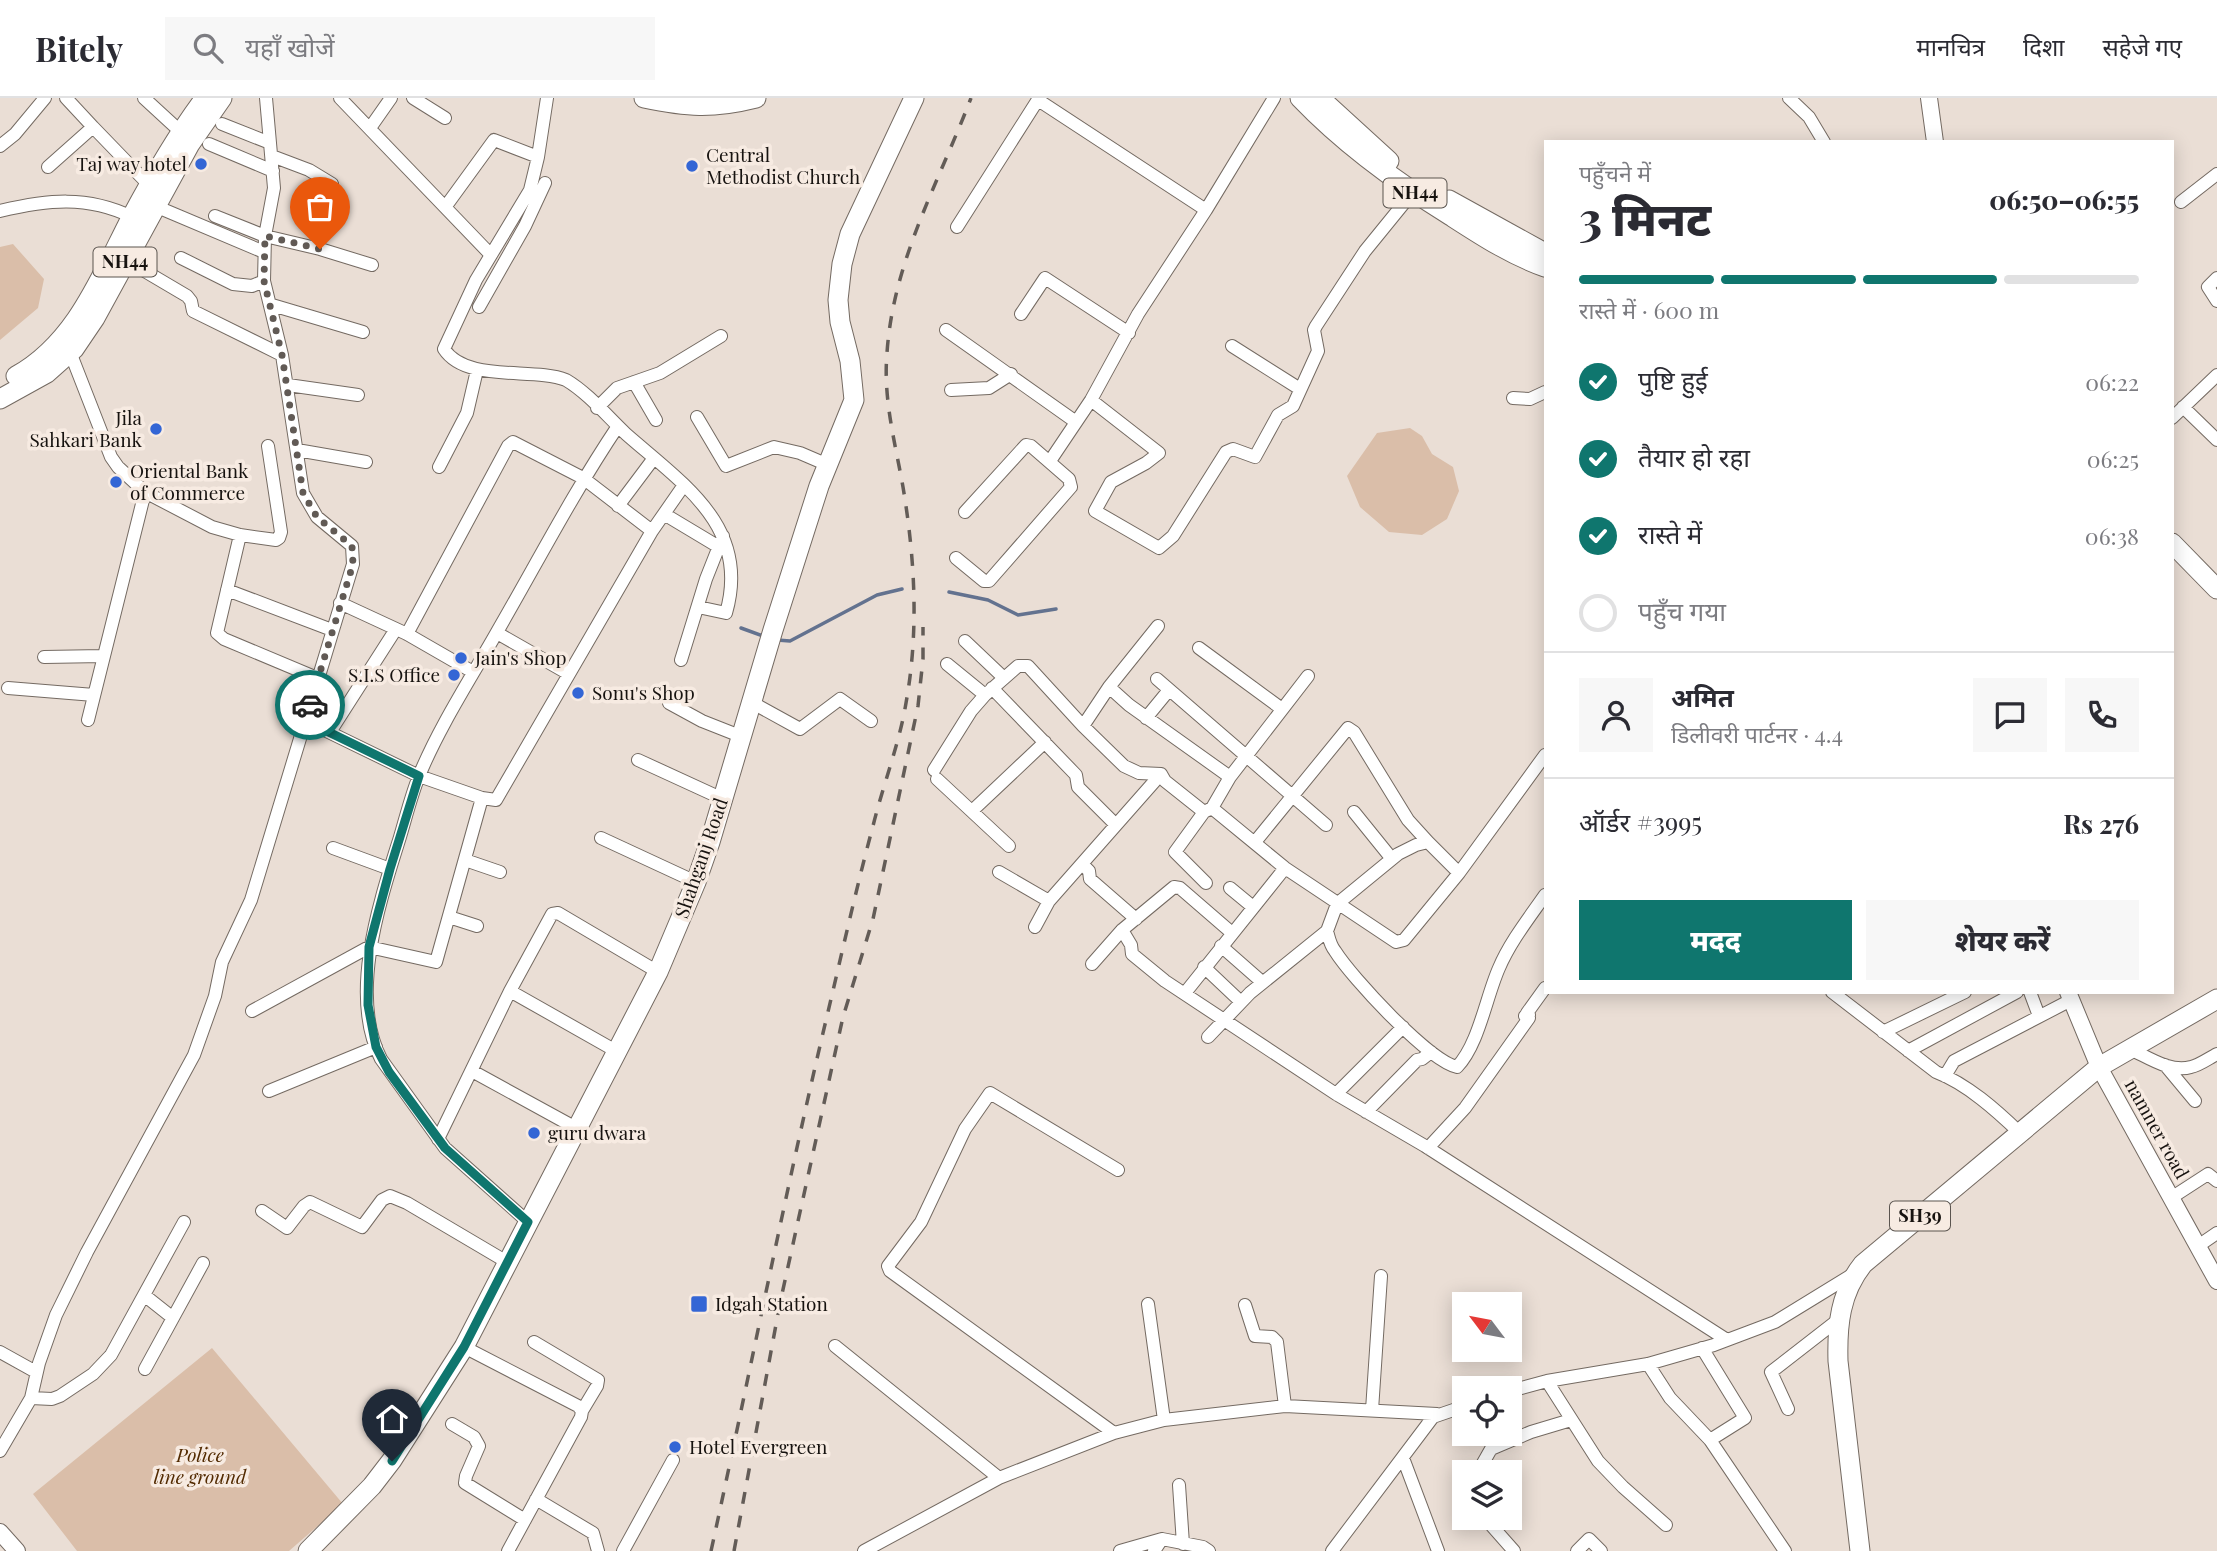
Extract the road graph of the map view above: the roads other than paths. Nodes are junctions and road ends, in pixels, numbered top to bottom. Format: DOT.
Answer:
graph roads {
  1 [pos="45,98"];
  2 [pos="66,98"];
  3 [pos="144,98"];
  4 [pos="205,98"];
  5 [pos="222,98"];
  6 [pos="266,98"];
  7 [pos="340,98"];
  8 [pos="391,98"];
  9 [pos="413,98"];
  10 [pos="547,98"];
  11 [pos="644,98"];
  12 [pos="756,98"];
  13 [pos="914,98"];
  14 [pos="1274,98"];
  15 [pos="1300,98"];
  16 [pos="1320,98"];
  17 [pos="1789,98"];
  18 [pos="1929,98"];
  19 [pos="1039,99"];
  20 [pos="445,118"];
  21 [pos="222,124"];
  22 [pos="93,127"];
  23 [pos="370,128"];
  24 [pos="182,133"];
  25 [pos="1823,140"];
  26 [pos="1935,140"];
  27 [pos="209,144"];
  28 [pos="0,146"];
  29 [pos="271,149"];
  30 [pos="538,157"];
  31 [pos="48,167"];
  32 [pos="273,171"];
  33 [pos="2217,174"];
  34 [pos="545,183"];
  35 [pos="332,184"];
  36 [pos="150,186"];
  37 [pos="1412,191"];
  38 [pos="2181,202"];
  39 [pos="155,206"];
  40 [pos="446,206"];
  41 [pos="1206,210"];
  42 [pos="0,211"];
  43 [pos="215,216"];
  44 [pos="132,217"];
  45 [pos="957,227"];
  46 [pos="511,235"];
  47 [pos="265,236"];
  48 [pos="264,252"];
  49 [pos="1544,252"];
  50 [pos="491,255"];
  51 [pos="181,258"];
  52 [pos="126,260"];
  53 [pos="372,265"];
  54 [pos="1544,267"];
  55 [pos="2217,278"];
  56 [pos="264,281"];
  57 [pos="2217,302"];
  58 [pos="272,305"];
  59 [pos="479,307"];
  60 [pos="1021,314"];
  61 [pos="946,330"];
  62 [pos="363,332"];
  63 [pos="1129,332"];
  64 [pos="721,336"];
  65 [pos="1232,346"];
  66 [pos="70,352"];
  67 [pos="282,355"];
  68 [pos="477,370"];
  69 [pos="1011,374"];
  70 [pos="2217,375"];
  71 [pos="634,382"];
  72 [pos="288,385"];
  73 [pos="0,386"];
  74 [pos="1300,389"];
  75 [pos="951,390"];
  76 [pos="1544,392"];
  77 [pos="358,395"];
  78 [pos="1513,398"];
  79 [pos="0,399"];
  80 [pos="1091,400"];
  81 [pos="2183,407"];
  82 [pos="597,408"];
  83 [pos="2174,416"];
  84 [pos="697,417"];
  85 [pos="656,420"];
  86 [pos="1076,422"];
  87 [pos="618,426"];
  88 [pos="2217,440"];
  89 [pos="268,446"];
  90 [pos="297,450"];
  91 [pos="654,458"];
  92 [pos="1050,461"];
  93 [pos="366,462"];
  94 [pos="828,465"];
  95 [pos="439,467"];
  96 [pos="583,478"];
  97 [pos="684,485"];
  98 [pos="145,492"];
  99 [pos="618,506"];
  100 [pos="965,512"];
  101 [pos="664,514"];
  102 [pos="652,531"];
  103 [pos="240,536"];
  104 [pos="721,541"];
  105 [pos="2174,545"];
  106 [pos="956,558"];
  107 [pos="2174,564"];
  108 [pos="2215,584"];
  109 [pos="227,590"];
  110 [pos="340,603"];
  111 [pos="2217,606"];
  112 [pos="698,607"];
  113 [pos="1158,626"];
  114 [pos="332,630"];
  115 [pos="401,631"];
  116 [pos="497,633"];
  117 [pos="965,641"];
  118 [pos="1199,648"];
  119 [pos="103,656"];
  120 [pos="44,657"];
  121 [pos="681,660"];
  122 [pos="947,664"];
  123 [pos="473,672"];
  124 [pos="569,674"];
  125 [pos="1308,676"];
  126 [pos="317,678"];
  127 [pos="1004,678"];
  128 [pos="1157,679"];
  129 [pos="1109,687"];
  130 [pos="8,688"];
  131 [pos="1169,690"];
  132 [pos="988,691"];
  133 [pos="94,695"];
  134 [pos="751,702"];
  135 [pos="669,703"];
  136 [pos="1282,709"];
  137 [pos="1146,718"];
  138 [pos="88,720"];
  139 [pos="306,721"];
  140 [pos="871,721"];
  141 [pos="1083,726"];
  142 [pos="330,732"];
  143 [pos="740,736"];
  144 [pos="1045,742"];
  145 [pos="1247,757"];
  146 [pos="1544,758"];
  147 [pos="638,760"];
  148 [pos="1161,774"];
  149 [pos="419,776"];
  150 [pos="1230,777"];
  151 [pos="1292,794"];
  152 [pos="482,798"];
  153 [pos="723,799"];
  154 [pos="973,810"];
  155 [pos="1208,810"];
  156 [pos="1354,812"];
  157 [pos="1116,825"];
  158 [pos="1326,825"];
  159 [pos="601,838"];
  160 [pos="1255,842"];
  161 [pos="1428,842"];
  162 [pos="1009,846"];
  163 [pos="333,848"];
  164 [pos="1392,859"];
  165 [pos="465,860"];
  166 [pos="1082,864"];
  167 [pos="1285,868"];
  168 [pos="390,869"];
  169 [pos="500,872"];
  170 [pos="999,872"];
  171 [pos="1459,873"];
  172 [pos="696,882"];
  173 [pos="1206,883"];
  174 [pos="1230,888"];
  175 [pos="1544,897"];
  176 [pos="1049,901"];
  177 [pos="1337,904"];
  178 [pos="1253,907"];
  179 [pos="449,917"];
  180 [pos="1136,919"];
  181 [pos="477,926"];
  182 [pos="1035,927"];
  183 [pos="1122,930"];
  184 [pos="1327,931"];
  185 [pos="1232,933"];
  186 [pos="1221,946"];
  187 [pos="369,947"];
  188 [pos="1092,964"];
  189 [pos="1204,967"];
  190 [pos="658,972"];
  191 [pos="1262,982"];
  192 [pos="1544,989"];
  193 [pos="510,991"];
  194 [pos="1185,993"];
  195 [pos="1837,994"];
  196 [pos="1961,994"];
  197 [pos="2013,994"];
  198 [pos="2031,994"];
  199 [pos="2070,996"];
  200 [pos="2217,999"];
  201 [pos="1241,1002"];
  202 [pos="252,1011"];
  203 [pos="2039,1016"];
  204 [pos="1223,1020"];
  205 [pos="1403,1027"];
  206 [pos="1883,1032"];
  207 [pos="1208,1037"];
  208 [pos="376,1047"];
  209 [pos="2130,1049"];
  210 [pos="615,1051"];
  211 [pos="1908,1051"];
  212 [pos="1431,1052"];
  213 [pos="2217,1054"];
  214 [pos="2165,1065"];
  215 [pos="2099,1067"];
  216 [pos="472,1071"];
  217 [pos="1945,1076"];
  218 [pos="269,1091"];
  219 [pos="1336,1094"];
  220 [pos="2195,1101"];
  221 [pos="1366,1112"];
  222 [pos="576,1128"];
  223 [pos="2020,1133"];
  224 [pos="438,1139"];
  225 [pos="1427,1148"];
  226 [pos="1118,1170"];
  227 [pos="2217,1181"];
  228 [pos="2171,1198"];
  229 [pos="262,1211"];
  230 [pos="184,1222"];
  231 [pos="528,1222"];
  232 [pos="2217,1233"];
  233 [pos="2198,1246"];
  234 [pos="507,1262"];
  235 [pos="203,1263"];
  236 [pos="1855,1273"];
  237 [pos="1381,1276"];
  238 [pos="2217,1281"];
  239 [pos="144,1295"];
  240 [pos="1148,1304"];
  241 [pos="1245,1305"];
  242 [pos="173,1318"];
  243 [pos="1838,1320"];
  244 [pos="1727,1340"];
  245 [pos="534,1342"];
  246 [pos="835,1346"];
  247 [pos="464,1347"];
  248 [pos="1703,1348"];
  249 [pos="0,1352"];
  250 [pos="1648,1364"];
  251 [pos="145,1368"];
  252 [pos="36,1372"];
  253 [pos="1548,1381"];
  254 [pos="1522,1388"];
  255 [pos="31,1398"];
  256 [pos="1285,1406"];
  257 [pos="1372,1409"];
  258 [pos="1452,1409"];
  259 [pos="1788,1409"];
  260 [pos="582,1411"];
  261 [pos="1437,1414"];
  262 [pos="1164,1420"];
  263 [pos="1571,1420"];
  264 [pos="452,1424"];
  265 [pos="1114,1433"];
  266 [pos="1710,1440"];
  267 [pos="0,1451"];
  268 [pos="1403,1458"];
  269 [pos="673,1460"];
  270 [pos="1485,1460"];
  271 [pos="999,1478"];
  272 [pos="1179,1485"];
  273 [pos="536,1499"];
  274 [pos="525,1520"];
  275 [pos="1666,1525"];
  276 [pos="1495,1530"];
  277 [pos="0,1532"];
  278 [pos="1162,1539"];
  279 [pos="1183,1544"];
  280 [pos="1781,1546"];
  281 [pos="12,1549"];
  282 [pos="308,1551"];
  283 [pos="508,1551"];
  284 [pos="598,1551"];
  285 [pos="623,1551"];
  286 [pos="864,1551"];
  287 [pos="1120,1551"];
  288 [pos="1154,1551"];
  289 [pos="1209,1551"];
  290 [pos="1332,1551"];
  291 [pos="1438,1551"];
  292 [pos="1514,1551"];
  293 [pos="1577,1551"];
  294 [pos="1601,1551"];
  295 [pos="1766,1551"];
  296 [pos="1860,1551"];
  1 -- 28 [label="street"];
  2 -- 22 [label="street"];
  3 -- 24 [label="street"];
  4 -- 24 [label="main road, NH44"];
  5 -- 39 [label="main road, NH44"];
  6 -- 29 [label="street"];
  7 -- 23 [label="street"];
  8 -- 23 [label="street"];
  9 -- 20 [label="street"];
  10 -- 30 [label="street"];
  11 -- 12 [label="main road"];
  13 -- 94 [label="main road, Shahganj Road"];
  14 -- 41 [label="street"];
  15 -- 37 [label="main road, NH44"];
  16 -- 49 [label="main road, NH44"];
  17 -- 25 [label="street"];
  18 -- 26 [label="main road"];
  19 -- 41 [label="street"];
  19 -- 45 [label="street"];
  21 -- 29 [label="street"];
  22 -- 31 [label="street"];
  22 -- 36 [label="street"];
  23 -- 40 [label="street"];
  24 -- 36 [label="main road, NH44"];
  27 -- 32 [label="street"];
  29 -- 32 [label="street"];
  29 -- 35 [label="street"];
  30 -- 40 [label="street"];
  30 -- 46 [label="street"];
  32 -- 47 [label="street"];
  33 -- 38 [label="street"];
  34 -- 46 [label="street"];
  36 -- 44 [label="main road, NH44"];
  37 -- 54 [label="main road, NH44"];
  37 -- 74 [label="street"];
  39 -- 48 [label="street"];
  39 -- 52 [label="main road, NH44"];
  40 -- 50 [label="street"];
  41 -- 63 [label="street"];
  42 -- 44 [label="street"];
  43 -- 47 [label="street"];
  44 -- 73 [label="main road, NH44"];
  46 -- 50 [label="street"];
  46 -- 59 [label="street"];
  47 -- 48 [label="street"];
  47 -- 53 [label="street"];
  48 -- 56 [label="street"];
  50 -- 68 [label="street"];
  51 -- 56 [label="street"];
  52 -- 66 [label="main road, NH44"];
  52 -- 67 [label="street"];
  55 -- 57 [label="street"];
  56 -- 58 [label="street"];
  58 -- 62 [label="street"];
  58 -- 67 [label="street"];
  60 -- 63 [label="street"];
  61 -- 69 [label="street"];
  63 -- 80 [label="street"];
  64 -- 71 [label="street"];
  65 -- 74 [label="street"];
  66 -- 79 [label="main road, NH44"];
  66 -- 98 [label="street"];
  67 -- 72 [label="street"];
  68 -- 82 [label="street"];
  68 -- 95 [label="street"];
  69 -- 75 [label="street"];
  69 -- 86 [label="street"];
  70 -- 81 [label="street"];
  71 -- 82 [label="street"];
  71 -- 85 [label="street"];
  72 -- 77 [label="street"];
  72 -- 90 [label="street"];
  74 -- 80 [label="street"];
  76 -- 78 [label="street"];
  80 -- 86 [label="street"];
  81 -- 83 [label="street"];
  81 -- 88 [label="street"];
  82 -- 87 [label="street"];
  84 -- 94 [label="street"];
  86 -- 92 [label="street"];
  87 -- 91 [label="street"];
  87 -- 96 [label="street"];
  89 -- 103 [label="street"];
  90 -- 93 [label="street"];
  90 -- 110 [label="street"];
  91 -- 97 [label="street"];
  91 -- 99 [label="street"];
  92 -- 100 [label="street"];
  92 -- 106 [label="street"];
  94 -- 134 [label="main road, Shahganj Road"];
  96 -- 99 [label="street"];
  96 -- 115 [label="street"];
  96 -- 116 [label="street"];
  97 -- 101 [label="street"];
  97 -- 104 [label="street"];
  98 -- 103 [label="street"];
  98 -- 119 [label="street"];
  99 -- 102 [label="street"];
  101 -- 102 [label="street"];
  101 -- 104 [label="street"];
  102 -- 124 [label="street"];
  103 -- 109 [label="street"];
  104 -- 112 [label="street"];
  104 -- 112 [label="street"];
  105 -- 108 [label="main road"];
  107 -- 111 [label="main road"];
  109 -- 114 [label="street"];
  109 -- 126 [label="street"];
  110 -- 114 [label="street"];
  110 -- 115 [label="street"];
  112 -- 121 [label="street"];
  113 -- 129 [label="street"];
  114 -- 126 [label="street"];
  115 -- 123 [label="street"];
  115 -- 142 [label="street"];
  116 -- 123 [label="street"];
  116 -- 124 [label="street"];
  117 -- 127 [label="street"];
  118 -- 136 [label="street"];
  119 -- 120 [label="street"];
  119 -- 133 [label="street"];
  122 -- 132 [label="street"];
  123 -- 149 [label="street"];
  124 -- 152 [label="street"];
  125 -- 136 [label="street"];
  126 -- 139 [label="street"];
  127 -- 132 [label="street"];
  127 -- 141 [label="street"];
  128 -- 131 [label="street"];
  129 -- 137 [label="street"];
  129 -- 141 [label="street"];
  130 -- 133 [label="street"];
  131 -- 137 [label="street"];
  131 -- 145 [label="street"];
  132 -- 144 [label="street"];
  132 -- 154 [label="street"];
  133 -- 138 [label="street"];
  134 -- 140 [label="street"];
  134 -- 143 [label="main road, Shahganj Road"];
  135 -- 143 [label="street"];
  136 -- 145 [label="street"];
  137 -- 150 [label="street"];
  139 -- 142 [label="street"];
  139 -- 252 [label="street"];
  141 -- 148 [label="street"];
  142 -- 149 [label="street"];
  143 -- 153 [label="main road, Shahganj Road"];
  144 -- 154 [label="street"];
  144 -- 157 [label="street"];
  145 -- 150 [label="street"];
  145 -- 151 [label="street"];
  146 -- 171 [label="street"];
  147 -- 153 [label="street"];
  148 -- 155 [label="street"];
  148 -- 157 [label="street"];
  149 -- 152 [label="street"];
  149 -- 168 [label="street"];
  150 -- 155 [label="street"];
  151 -- 158 [label="street"];
  151 -- 160 [label="street"];
  151 -- 161 [label="street"];
  152 -- 165 [label="street"];
  153 -- 172 [label="main road, Shahganj Road"];
  154 -- 162 [label="street"];
  155 -- 160 [label="street"];
  155 -- 173 [label="street"];
  156 -- 164 [label="street"];
  157 -- 166 [label="street"];
  159 -- 172 [label="street"];
  160 -- 167 [label="street"];
  161 -- 164 [label="street"];
  161 -- 171 [label="street"];
  163 -- 168 [label="street"];
  164 -- 177 [label="street"];
  165 -- 169 [label="street"];
  165 -- 179 [label="street"];
  166 -- 176 [label="street"];
  166 -- 180 [label="street"];
  167 -- 177 [label="street"];
  167 -- 178 [label="street"];
  168 -- 187 [label="street"];
  170 -- 176 [label="street"];
  171 -- 177 [label="street"];
  172 -- 190 [label="main road, Shahganj Road"];
  174 -- 178 [label="street"];
  175 -- 212 [label="street"];
  176 -- 182 [label="street"];
  177 -- 184 [label="street"];
  178 -- 185 [label="street"];
  179 -- 181 [label="street"];
  179 -- 187 [label="street"];
  180 -- 183 [label="street"];
  180 -- 185 [label="street"];
  183 -- 188 [label="street"];
  183 -- 194 [label="street"];
  184 -- 191 [label="street"];
  184 -- 205 [label="street"];
  185 -- 186 [label="street"];
  186 -- 189 [label="street"];
  186 -- 191 [label="street"];
  187 -- 202 [label="street"];
  187 -- 208 [label="street"];
  189 -- 194 [label="street"];
  189 -- 201 [label="street"];
  190 -- 193 [label="street"];
  190 -- 210 [label="main road, Shahganj Road"];
  191 -- 201 [label="street"];
  192 -- 225 [label="street"];
  193 -- 210 [label="street"];
  193 -- 216 [label="street"];
  194 -- 204 [label="street"];
  195 -- 206 [label="street"];
  196 -- 206 [label="street"];
  197 -- 211 [label="street"];
  198 -- 203 [label="street"];
  199 -- 203 [label="street"];
  199 -- 215 [label="main road, namner road"];
  200 -- 209 [label="main road, SH39"];
  201 -- 204 [label="street"];
  203 -- 217 [label="street"];
  204 -- 207 [label="street"];
  204 -- 219 [label="street"];
  205 -- 212 [label="street"];
  205 -- 219 [label="street"];
  206 -- 211 [label="street"];
  208 -- 218 [label="street"];
  208 -- 224 [label="street"];
  209 -- 214 [label="street"];
  209 -- 215 [label="main road, SH39"];
  210 -- 222 [label="main road, Shahganj Road"];
  211 -- 217 [label="street"];
  212 -- 221 [label="street"];
  213 -- 214 [label="street"];
  214 -- 220 [label="street"];
  215 -- 223 [label="main road, SH39"];
  215 -- 228 [label="main road, namner road"];
  216 -- 222 [label="street"];
  216 -- 224 [label="street"];
  217 -- 223 [label="street"];
  219 -- 221 [label="street"];
  221 -- 225 [label="street"];
  222 -- 231 [label="main road, Shahganj Road"];
  223 -- 236 [label="main road, SH39"];
  224 -- 231 [label="street"];
  225 -- 244 [label="street"];
  226 -- 265 [label="street"];
  227 -- 228 [label="street"];
  228 -- 233 [label="main road, namner road"];
  229 -- 234 [label="street"];
  230 -- 239 [label="street"];
  231 -- 234 [label="main road, Shahganj Road"];
  232 -- 233 [label="street"];
  233 -- 238 [label="main road, namner road"];
  234 -- 247 [label="main road, Shahganj Road"];
  235 -- 242 [label="street"];
  236 -- 243 [label="main road, SH39"];
  236 -- 244 [label="street"];
  237 -- 257 [label="street"];
  239 -- 242 [label="street"];
  239 -- 255 [label="street"];
  240 -- 262 [label="street"];
  241 -- 256 [label="street"];
  242 -- 251 [label="street"];
  243 -- 259 [label="street"];
  243 -- 296 [label="main road, SH39"];
  244 -- 248 [label="street"];
  245 -- 260 [label="street"];
  246 -- 271 [label="street"];
  247 -- 260 [label="street"];
  247 -- 282 [label="main road, Shahganj Road"];
  248 -- 250 [label="street"];
  248 -- 266 [label="street"];
  249 -- 252 [label="street"];
  250 -- 253 [label="street"];
  250 -- 266 [label="street"];
  252 -- 255 [label="street"];
  253 -- 254 [label="street"];
  253 -- 263 [label="street"];
  255 -- 267 [label="street"];
  256 -- 257 [label="street"];
  256 -- 262 [label="street"];
  257 -- 261 [label="street"];
  258 -- 261 [label="street"];
  260 -- 273 [label="street"];
  261 -- 268 [label="street"];
  262 -- 265 [label="street"];
  263 -- 270 [label="street"];
  263 -- 275 [label="street"];
  264 -- 274 [label="street"];
  265 -- 271 [label="street"];
  266 -- 280 [label="street"];
  268 -- 290 [label="street"];
  268 -- 291 [label="street"];
  269 -- 285 [label="street"];
  271 -- 286 [label="street"];
  272 -- 279 [label="street"];
  273 -- 274 [label="street"];
  273 -- 284 [label="street"];
  274 -- 283 [label="street"];
  276 -- 292 [label="street"];
  277 -- 281 [label="main road"];
  278 -- 279 [label="street"];
  278 -- 287 [label="street"];
  278 -- 288 [label="street"];
  279 -- 289 [label="street"];
  280 -- 295 [label="street"];
  293 -- 294 [label="street"];
}
